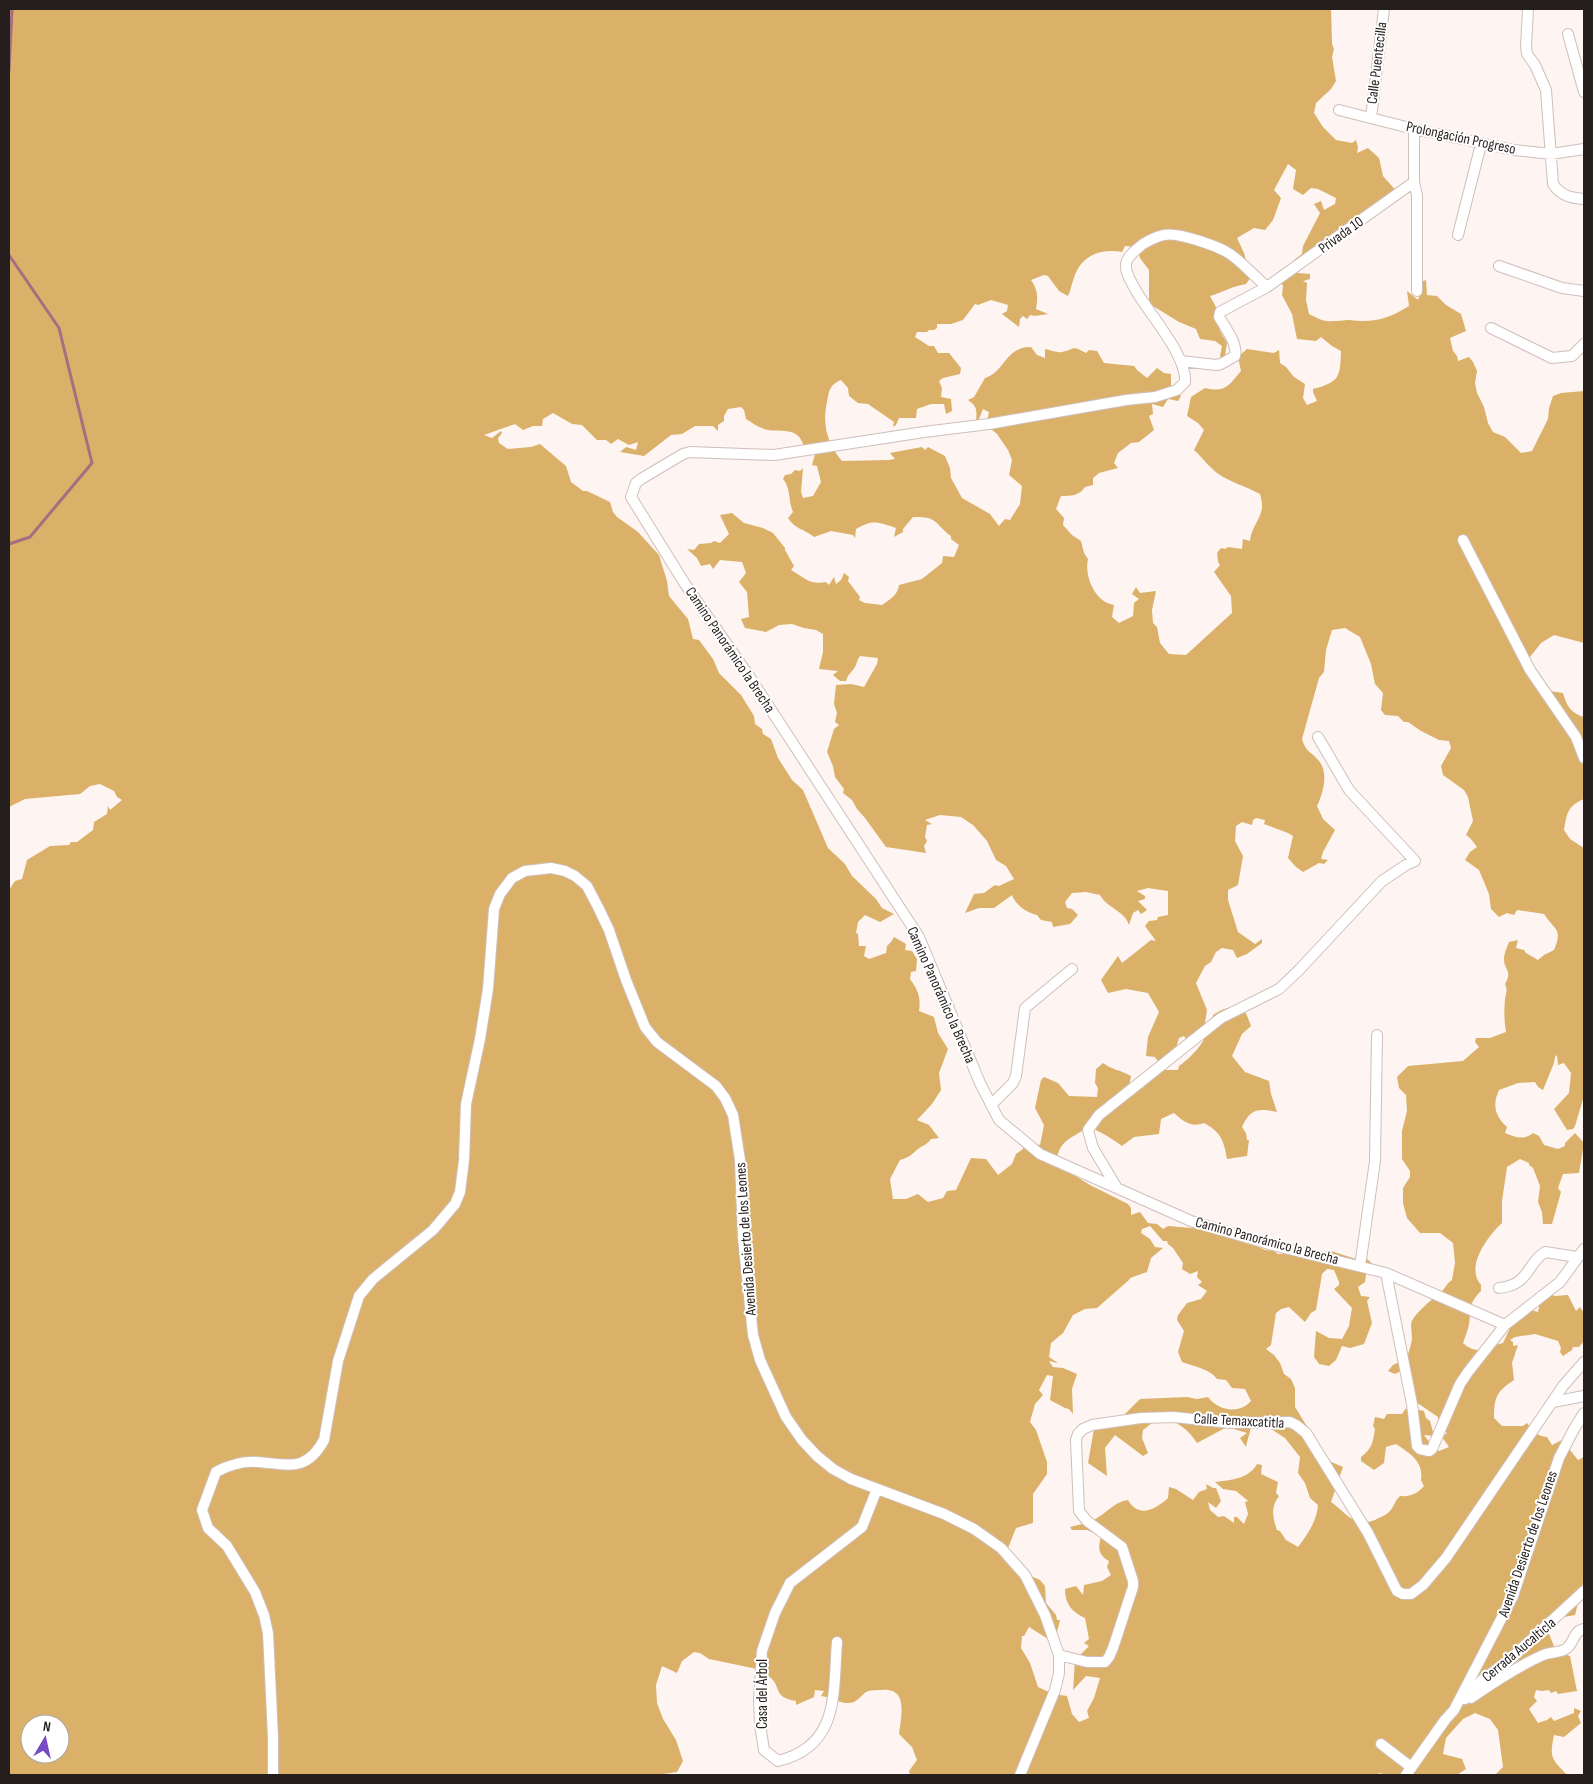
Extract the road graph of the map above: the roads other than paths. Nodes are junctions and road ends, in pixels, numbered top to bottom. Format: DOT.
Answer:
graph roads {
  1 [pos="1384,9"];
  2 [pos="1528,9"];
  3 [pos="1568,34"];
  4 [pos="1584,92"];
  5 [pos="1339,110"];
  6 [pos="1370,118"];
  7 [pos="1414,129"];
  8 [pos="1481,144"];
  9 [pos="1584,149"];
  10 [pos="1551,154"];
  11 [pos="1414,182"];
  12 [pos="1584,199"];
  13 [pos="1458,235"];
  14 [pos="1499,266"];
  15 [pos="1267,287"];
  16 [pos="1417,291"];
  17 [pos="1584,292"];
  18 [pos="1491,328"];
  19 [pos="1584,344"];
  20 [pos="1181,361"];
  21 [pos="1463,540"];
  22 [pos="1318,737"];
  23 [pos="1584,758"];
  24 [pos="1072,969"];
  25 [pos="1377,1035"];
  26 [pos="991,1105"];
  27 [pos="1117,1188"];
  28 [pos="1584,1249"];
  29 [pos="1577,1258"];
  30 [pos="1360,1266"];
  31 [pos="1386,1272"];
  32 [pos="1499,1288"];
  33 [pos="1505,1325"];
  34 [pos="1584,1362"];
  35 [pos="1584,1396"];
  36 [pos="1553,1402"];
  37 [pos="1584,1413"];
  38 [pos="877,1489"];
  39 [pos="1584,1591"];
  40 [pos="1584,1629"];
  41 [pos="836,1642"];
  42 [pos="1059,1655"];
  43 [pos="1454,1710"];
  44 [pos="1381,1744"];
  45 [pos="1409,1771"];
  46 [pos="272,1775"];
  47 [pos="1020,1775"];
  1 -- 6 [label="street, Calle Puentecilla"];
  2 -- 10 [label="street"];
  3 -- 4 [label="street"];
  5 -- 6 [label="street, Prolongación Progreso"];
  6 -- 7 [label="street, Prolongación Progreso"];
  7 -- 8 [label="street, Prolongación Progreso"];
  7 -- 11 [label="street"];
  8 -- 10 [label="street, Prolongación Progreso"];
  8 -- 13 [label="street"];
  9 -- 10 [label="street, Prolongación Progreso"];
  10 -- 12 [label="street"];
  11 -- 15 [label="street, Privada 10"];
  11 -- 16 [label="street"];
  14 -- 17 [label="street"];
  15 -- 20 [label="street, Privada 10"];
  15 -- 20 [label="street"];
  18 -- 19 [label="street"];
  20 -- 26 [label="street, Camino Panorámico la Brecha"];
  21 -- 23 [label="street"];
  22 -- 27 [label="street"];
  24 -- 26 [label="street"];
  25 -- 30 [label="street"];
  26 -- 27 [label="street, Camino Panorámico la Brecha"];
  27 -- 30 [label="street, Camino Panorámico la Brecha"];
  28 -- 29 [label="street"];
  29 -- 32 [label="street"];
  29 -- 33 [label="street"];
  30 -- 31 [label="street, Camino Panorámico la Brecha"];
  31 -- 33 [label="street, Camino Panorámico la Brecha"];
  31 -- 33 [label="street"];
  34 -- 36 [label="street, Calle Temaxcatitla"];
  35 -- 36 [label="street"];
  36 -- 42 [label="street, Calle Temaxcatitla"];
  37 -- 43 [label="street, Avenida Desierto de los Leones"];
  38 -- 41 [label="street, Casa del Árbol"];
  38 -- 42 [label="street, Avenida Desierto de los Leones"];
  38 -- 46 [label="street, Avenida Desierto de los Leones"];
  39 -- 43 [label="street, Cerrada Aucalticla"];
  40 -- 43 [label="street"];
  42 -- 47 [label="street, Avenida Desierto de los Leones"];
  43 -- 45 [label="street, Avenida Desierto de los Leones"];
  44 -- 45 [label="street"];
}
